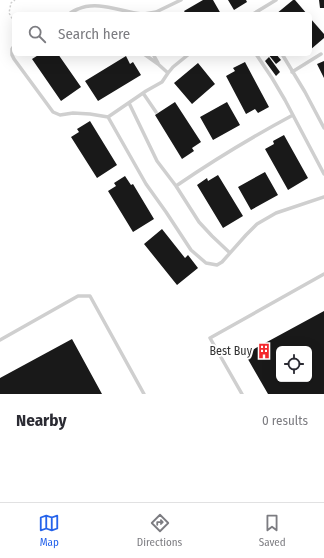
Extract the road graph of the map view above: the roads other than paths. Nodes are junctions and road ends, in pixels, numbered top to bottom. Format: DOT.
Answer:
graph roads {
  1 [pos="181,0"];
  2 [pos="276,0"];
  3 [pos="73,12"];
  4 [pos="126,12"];
  5 [pos="156,12"];
  6 [pos="256,12"];
  7 [pos="321,54"];
  8 [pos="12,56"];
  9 [pos="147,56"];
  10 [pos="154,56"];
  11 [pos="187,56"];
  12 [pos="257,56"];
  13 [pos="283,56"];
  14 [pos="158,64"];
  15 [pos="292,72"];
  16 [pos="168,73"];
  17 [pos="143,93"];
  18 [pos="129,103"];
  19 [pos="156,112"];
  20 [pos="292,115"];
  21 [pos="108,117"];
  22 [pos="324,128"];
  23 [pos="324,174"];
  24 [pos="176,186"];
  25 [pos="324,197"];
  26 [pos="230,253"];
  27 [pos="324,274"];
  28 [pos="0,340"];
  29 [pos="144,394"];
  30 [pos="242,394"];
  1 -- 5 [label="lane"];
  2 -- 6 [label="lane"];
  3 -- 4 [label="lane"];
  7 -- 15 [label="lane"];
  8 -- 21 [label="lane"];
  9 -- 14 [label="lane"];
  10 -- 14 [label="lane"];
  11 -- 16 [label="lane"];
  12 -- 20 [label="lane"];
  13 -- 15 [label="lane"];
  14 -- 16 [label="lane"];
  15 -- 22 [label="lane"];
  16 -- 17 [label="lane"];
  17 -- 18 [label="lane"];
  17 -- 19 [label="lane"];
  18 -- 21 [label="lane"];
  18 -- 24 [label="lane"];
  20 -- 23 [label="lane"];
  20 -- 24 [label="lane"];
  21 -- 26 [label="lane"];
  24 -- 26 [label="lane"];
  25 -- 26 [label="lane"];
  27 -- 30 [label="lane"];
  28 -- 29 [label="lane"];
}
